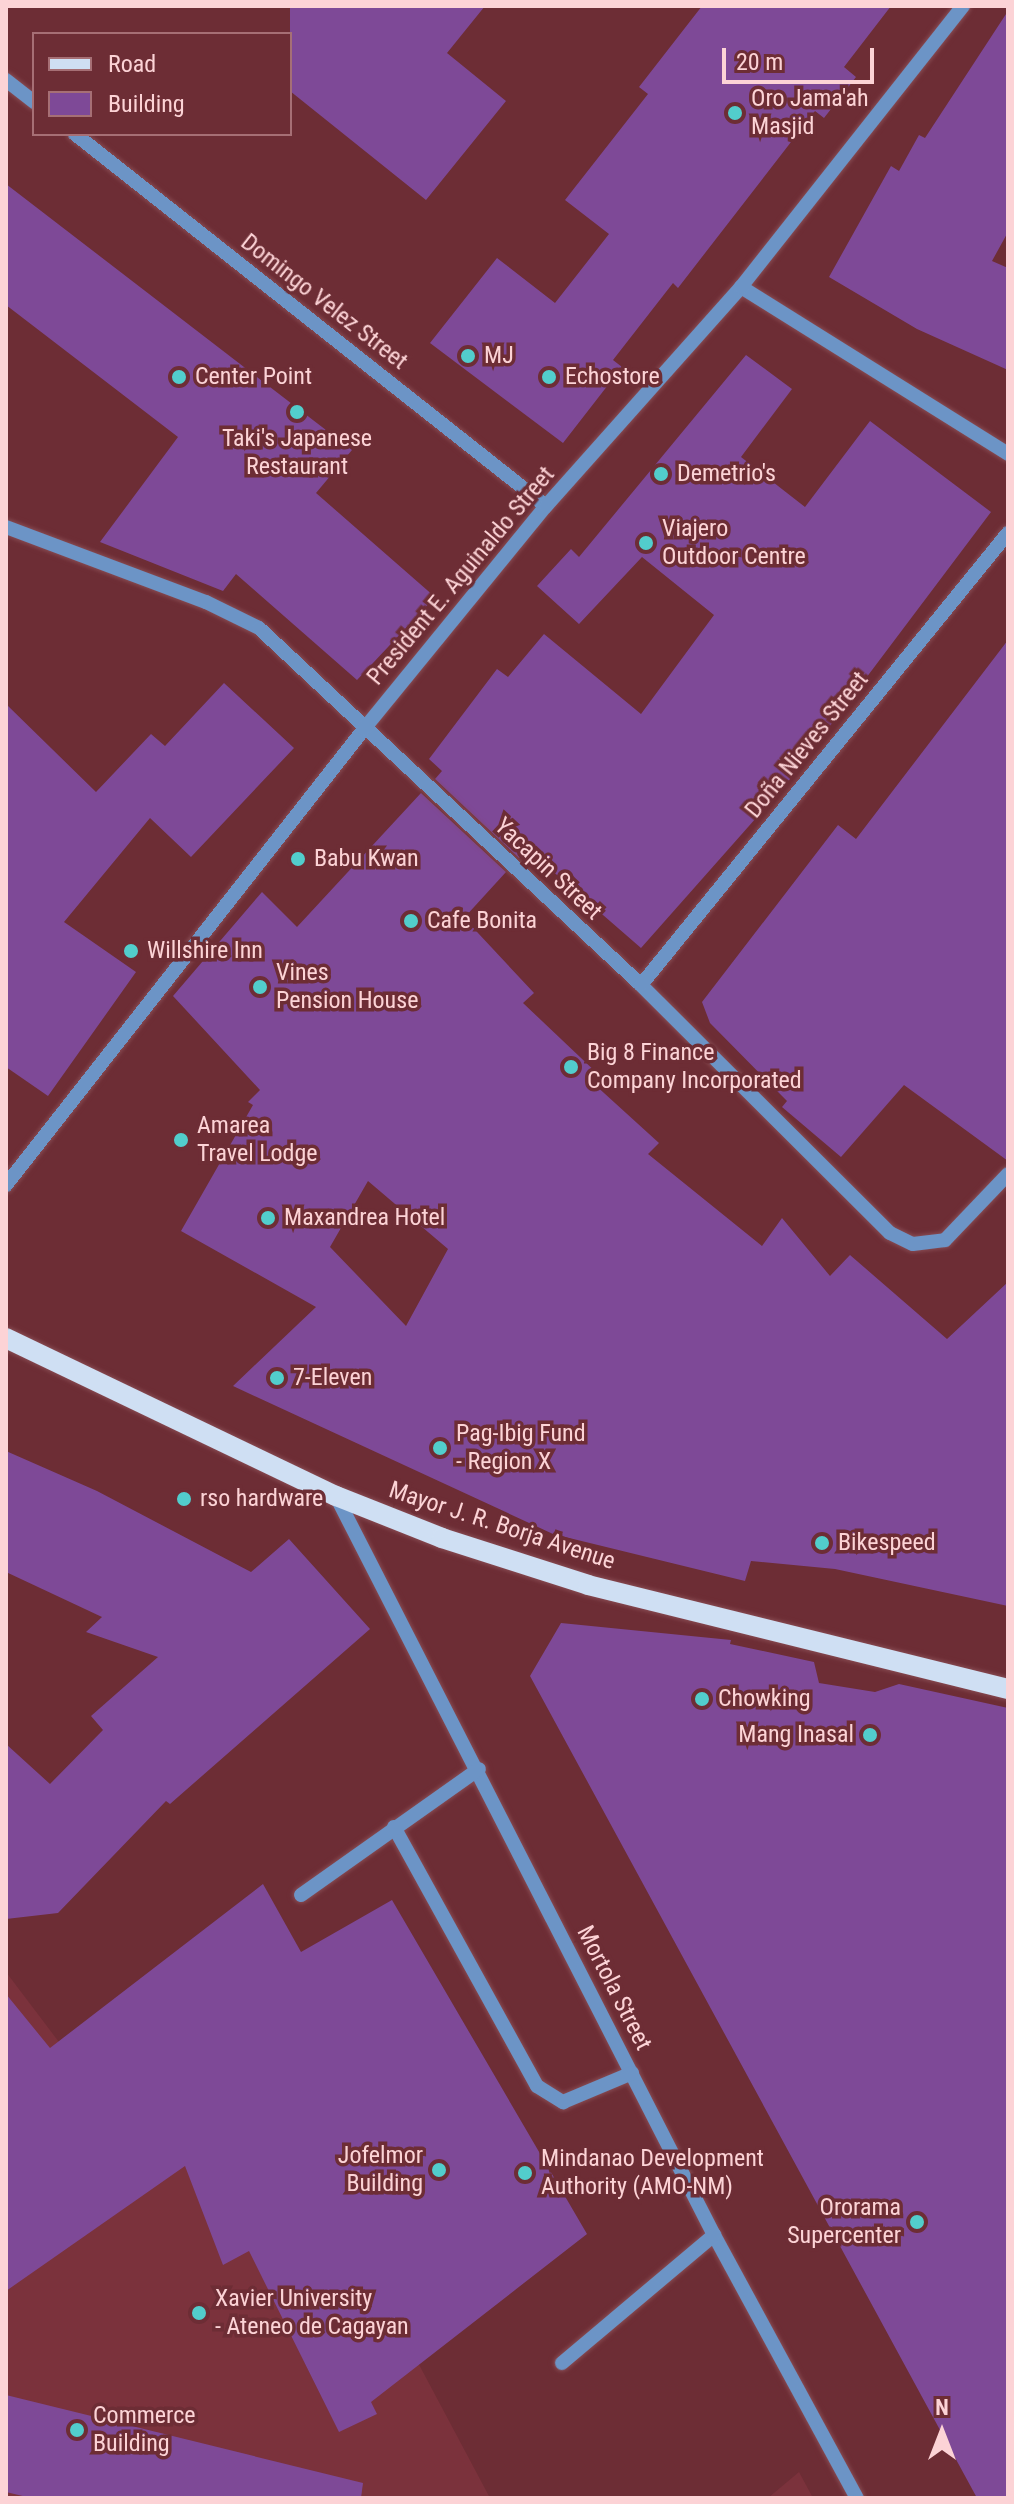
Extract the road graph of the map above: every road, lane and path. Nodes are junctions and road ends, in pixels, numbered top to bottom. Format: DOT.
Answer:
graph roads {
  1 [pos="963,6"];
  2 [pos="6,80"];
  3 [pos="32,100"];
  4 [pos="78,136"];
  5 [pos="741,287"];
  6 [pos="1008,454"];
  7 [pos="546,506"];
  8 [pos="6,527"];
  9 [pos="1008,533"];
  10 [pos="364,729"];
  11 [pos="641,985"];
  12 [pos="1008,1174"];
  13 [pos="6,1185"];
  14 [pos="6,1338"];
  15 [pos="336,1496"];
  16 [pos="1008,1689"];
  17 [pos="479,1769"];
  18 [pos="394,1827"];
  19 [pos="301,1895"];
  20 [pos="632,2073"];
  21 [pos="714,2235"];
  22 [pos="562,2363"];
  23 [pos="857,2498"];
  1 -- 5 [label="street, President E. Aguinaldo Street"];
  2 -- 3 [label="street"];
  4 -- 7 [label="street, Domingo Velez Street"];
  5 -- 6 [label="street"];
  5 -- 7 [label="street, President E. Aguinaldo Street"];
  7 -- 10 [label="street, President E. Aguinaldo Street"];
  8 -- 10 [label="street, Yacapin Street"];
  9 -- 11 [label="street, Doña Nieves Street"];
  10 -- 11 [label="street, Yacapin Street"];
  10 -- 13 [label="street, President E. Aguinaldo Street"];
  11 -- 12 [label="street, Yacapin Street"];
  14 -- 15 [label="main road, Mayor J. R. Borja Avenue"];
  15 -- 16 [label="main road, Mayor J. R. Borja Avenue"];
  15 -- 17 [label="street, Mortola Street"];
  17 -- 18 [label="street"];
  17 -- 20 [label="street, Mortola Street"];
  18 -- 19 [label="street"];
  18 -- 20 [label="street"];
  20 -- 21 [label="street, Mortola Street"];
  21 -- 22 [label="street"];
  21 -- 23 [label="street, Mortola Street"];
}
